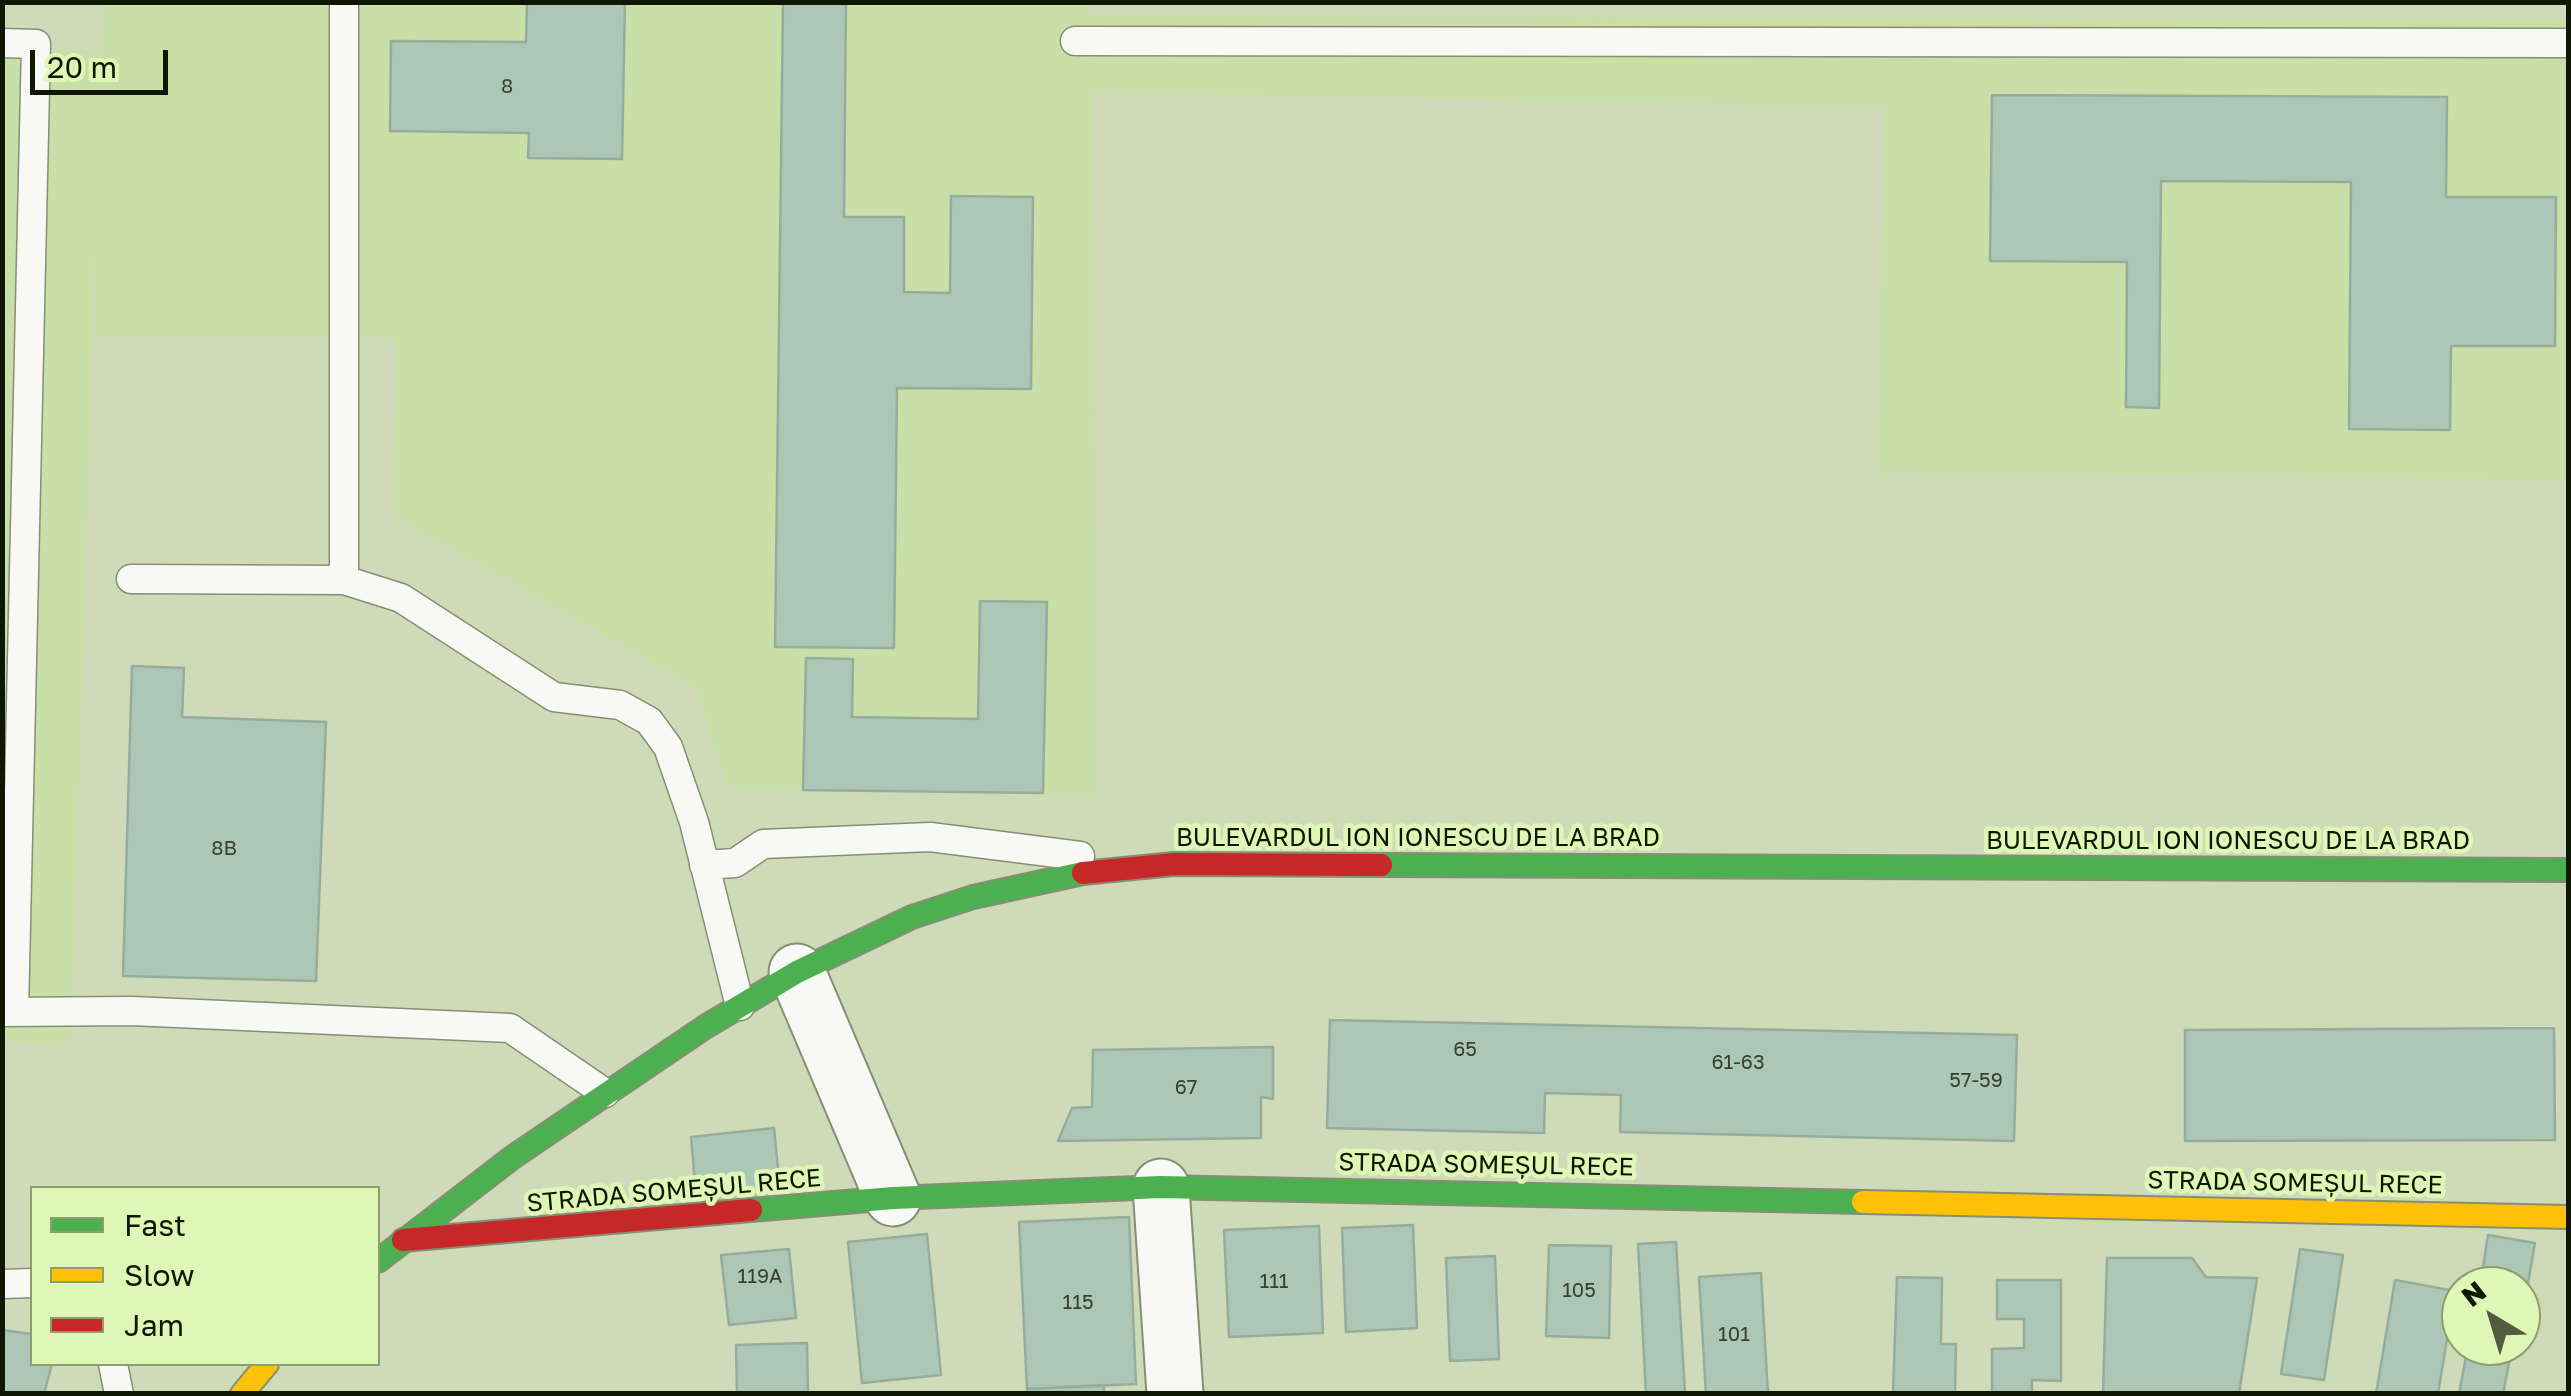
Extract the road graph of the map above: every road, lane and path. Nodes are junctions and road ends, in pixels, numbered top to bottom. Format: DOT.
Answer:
graph roads {
  1 [pos="344,2"];
  2 [pos="1075,41"];
  3 [pos="2,43"];
  4 [pos="2568,43"];
  5 [pos="131,578"];
  6 [pos="344,580"];
  7 [pos="1174,864"];
  8 [pos="704,865"];
  9 [pos="2568,870"];
  10 [pos="9,900"];
  11 [pos="797,972"];
  12 [pos="740,1006"];
  13 [pos="8,1012"];
  14 [pos="605,1093"];
  15 [pos="1161,1186"];
  16 [pos="893,1198"];
  17 [pos="2568,1218"];
  18 [pos="404,1240"];
  19 [pos="380,1259"];
  20 [pos="30,1283"];
  21 [pos="2,1284"];
  22 [pos="113,1366"];
  23 [pos="265,1366"];
  24 [pos="119,1394"];
  25 [pos="242,1394"];
  26 [pos="1174,1394"];
  1 -- 6 [label="lane"];
  2 -- 4 [label="lane"];
  3 -- 10 [label="lane"];
  5 -- 6 [label="lane"];
  6 -- 8 [label="lane"];
  7 -- 8 [label="lane"];
  7 -- 9 [label="main road, BULEVARDUL ION IONESCU DE LA BRAD"];
  7 -- 11 [label="main road, BULEVARDUL ION IONESCU DE LA BRAD"];
  8 -- 12 [label="lane"];
  10 -- 13 [label="lane"];
  11 -- 12 [label="main road, BULEVARDUL ION IONESCU DE LA BRAD"];
  11 -- 16 [label="street"];
  12 -- 14 [label="main road, BULEVARDUL ION IONESCU DE LA BRAD"];
  13 -- 14 [label="lane"];
  14 -- 18 [label="main road, BULEVARDUL ION IONESCU DE LA BRAD"];
  15 -- 16 [label="main road, STRADA SOMEȘUL RECE"];
  15 -- 17 [label="main road, STRADA SOMEȘUL RECE"];
  15 -- 26 [label="street"];
  16 -- 18 [label="main road, STRADA SOMEȘUL RECE"];
  18 -- 19 [label="main road, BULEVARDUL ION IONESCU DE LA BRAD"];
  20 -- 21 [label="lane"];
  22 -- 24 [label="lane"];
  23 -- 25 [label="main road"];
}
